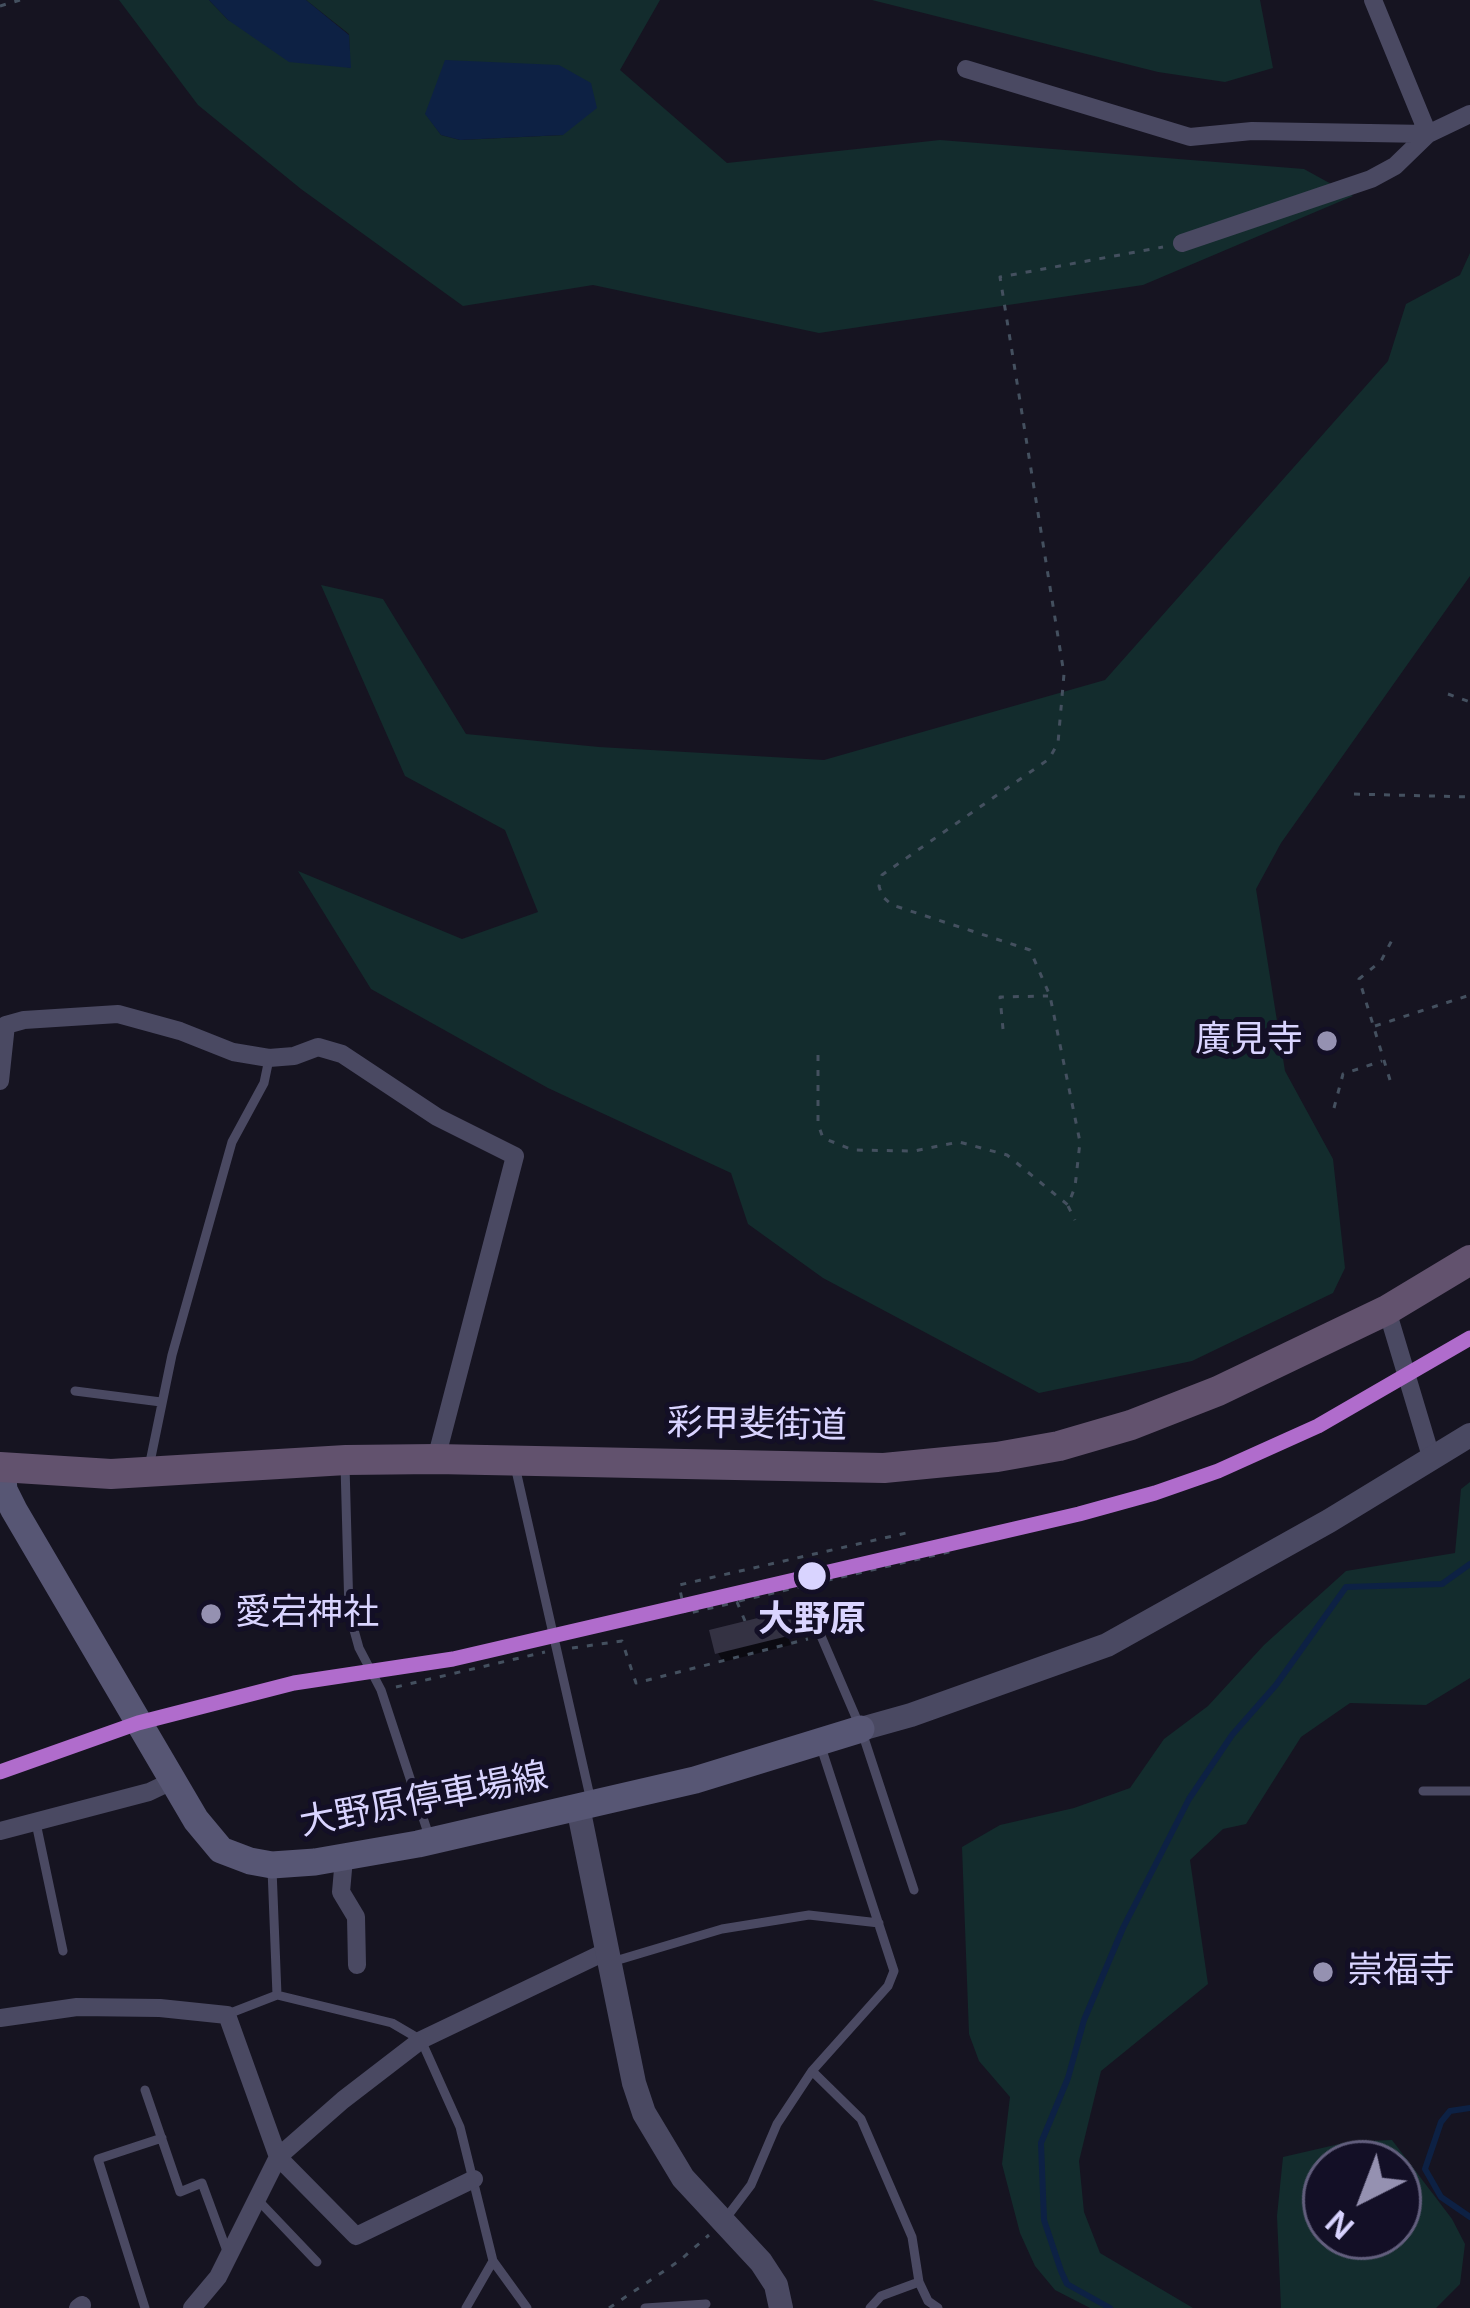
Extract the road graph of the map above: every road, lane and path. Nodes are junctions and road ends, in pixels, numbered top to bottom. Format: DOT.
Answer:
graph roads {
  1 [pos="20,0"];
  2 [pos="1373,0"];
  3 [pos="0,6"];
  4 [pos="966,69"];
  5 [pos="1470,114"];
  6 [pos="1428,134"];
  7 [pos="1182,243"];
  8 [pos="1448,694"];
  9 [pos="1470,702"];
  10 [pos="1354,794"];
  11 [pos="1470,797"];
  12 [pos="1392,940"];
  13 [pos="1470,995"];
  14 [pos="1050,997"];
  15 [pos="1374,1027"];
  16 [pos="1003,1029"];
  17 [pos="818,1055"];
  18 [pos="269,1058"];
  19 [pos="1384,1060"];
  20 [pos="1390,1080"];
  21 [pos="0,1081"];
  22 [pos="1334,1108"];
  23 [pos="1068,1204"];
  24 [pos="1075,1220"];
  25 [pos="1470,1260"];
  26 [pos="1387,1310"];
  27 [pos="75,1391"];
  28 [pos="161,1402"];
  29 [pos="1470,1435"];
  30 [pos="346,1460"];
  31 [pos="436,1460"];
  32 [pos="1432,1460"];
  33 [pos="514,1461"];
  34 [pos="1,1467"];
  35 [pos="148,1473"];
  36 [pos="906,1533"];
  37 [pos="953,1551"];
  38 [pos="737,1602"];
  39 [pos="745,1622"];
  40 [pos="821,1636"];
  41 [pos="751,1645"];
  42 [pos="558,1649"];
  43 [pos="754,1653"];
  44 [pos="381,1690"];
  45 [pos="861,1729"];
  46 [pos="820,1742"];
  47 [pos="172,1781"];
  48 [pos="1423,1791"];
  49 [pos="1470,1791"];
  50 [pos="585,1805"];
  51 [pos="36,1822"];
  52 [pos="0,1831"];
  53 [pos="430,1841"];
  54 [pos="344,1858"];
  55 [pos="272,1864"];
  56 [pos="914,1891"];
  57 [pos="879,1923"];
  58 [pos="63,1951"];
  59 [pos="608,1957"];
  60 [pos="357,1965"];
  61 [pos="277,1995"];
  62 [pos="227,2014"];
  63 [pos="0,2018"];
  64 [pos="421,2040"];
  65 [pos="812,2071"];
  66 [pos="145,2090"];
  67 [pos="162,2138"];
  68 [pos="278,2157"];
  69 [pos="474,2179"];
  70 [pos="256,2198"];
  71 [pos="723,2222"];
  72 [pos="229,2256"];
  73 [pos="493,2261"];
  74 [pos="317,2262"];
  75 [pos="919,2282"];
  76 [pos="706,2303"];
  77 [pos="146,2308"];
  78 [pos="192,2308"];
  79 [pos="466,2308"];
  80 [pos="527,2308"];
  81 [pos="609,2308"];
  82 [pos="645,2308"];
  83 [pos="781,2308"];
  84 [pos="870,2308"];
  85 [pos="938,2308"];
  1 -- 3 [label="path"];
  2 -- 6 [label="street"];
  4 -- 6 [label="street"];
  5 -- 6 [label="street"];
  6 -- 7 [label="street"];
  7 -- 14 [label="path"];
  8 -- 9 [label="path"];
  10 -- 11 [label="path"];
  12 -- 15 [label="path"];
  13 -- 15 [label="path"];
  14 -- 16 [label="path"];
  14 -- 23 [label="path"];
  15 -- 19 [label="path"];
  17 -- 23 [label="path"];
  18 -- 21 [label="street"];
  18 -- 28 [label="lane"];
  18 -- 31 [label="street"];
  19 -- 20 [label="path"];
  19 -- 22 [label="path"];
  23 -- 24 [label="path"];
  25 -- 26 [label="highway, 彩甲斐街道"];
  26 -- 32 [label="street"];
  26 -- 33 [label="highway, 彩甲斐街道"];
  27 -- 28 [label="lane"];
  28 -- 35 [label="lane"];
  29 -- 32 [label="street"];
  30 -- 31 [label="highway, 彩甲斐街道"];
  30 -- 35 [label="highway, 彩甲斐街道"];
  30 -- 44 [label="lane"];
  31 -- 33 [label="highway, 彩甲斐街道"];
  32 -- 45 [label="street"];
  33 -- 42 [label="lane"];
  34 -- 35 [label="highway, 彩甲斐街道"];
  34 -- 47 [label="main road, 大野原停車場線"];
  36 -- 38 [label="path"];
  37 -- 38 [label="path"];
  38 -- 39 [label="path"];
  40 -- 43 [label="path"];
  40 -- 45 [label="lane"];
  41 -- 43 [label="path"];
  42 -- 43 [label="path"];
  42 -- 44 [label="path"];
  42 -- 50 [label="lane"];
  44 -- 53 [label="lane"];
  45 -- 46 [label="main road, 大野原停車場線"];
  45 -- 56 [label="lane"];
  46 -- 50 [label="main road, 大野原停車場線"];
  46 -- 57 [label="lane"];
  47 -- 51 [label="street"];
  47 -- 55 [label="main road, 大野原停車場線"];
  48 -- 49 [label="lane"];
  50 -- 53 [label="main road, 大野原停車場線"];
  50 -- 59 [label="street"];
  51 -- 52 [label="street"];
  51 -- 58 [label="lane"];
  53 -- 54 [label="main road, 大野原停車場線"];
  54 -- 55 [label="main road, 大野原停車場線"];
  54 -- 60 [label="street"];
  55 -- 61 [label="lane"];
  57 -- 59 [label="lane"];
  57 -- 65 [label="lane"];
  59 -- 64 [label="street"];
  59 -- 71 [label="street"];
  61 -- 62 [label="lane"];
  61 -- 64 [label="lane"];
  62 -- 63 [label="street"];
  62 -- 68 [label="street"];
  64 -- 68 [label="street"];
  64 -- 69 [label="lane"];
  65 -- 71 [label="lane"];
  65 -- 75 [label="lane"];
  66 -- 67 [label="lane"];
  67 -- 72 [label="lane"];
  67 -- 77 [label="lane"];
  68 -- 69 [label="street"];
  68 -- 70 [label="street"];
  69 -- 73 [label="lane"];
  70 -- 72 [label="street"];
  70 -- 74 [label="lane"];
  71 -- 81 [label="path"];
  71 -- 83 [label="street"];
  72 -- 78 [label="street"];
  73 -- 79 [label="lane"];
  73 -- 80 [label="lane"];
  75 -- 84 [label="lane"];
  75 -- 85 [label="lane"];
  76 -- 82 [label="lane"];
}
